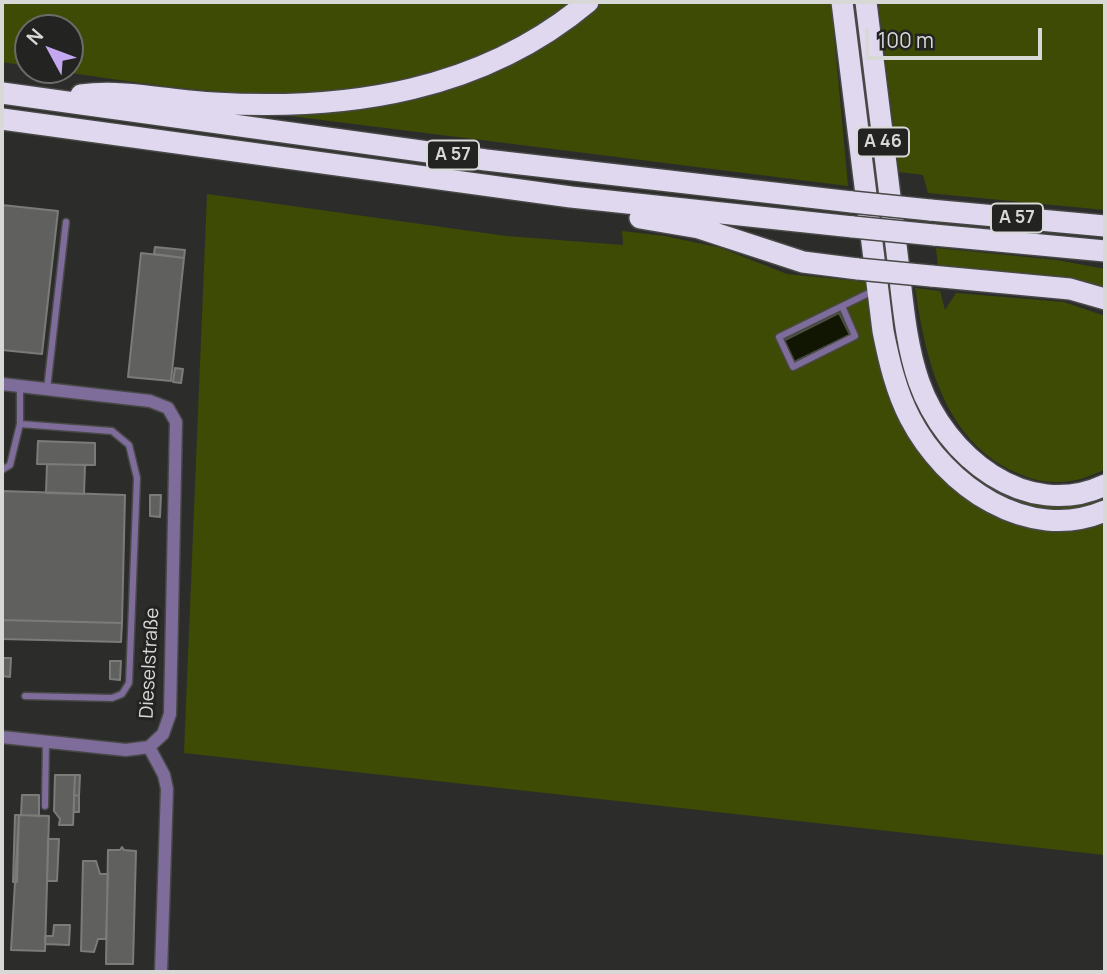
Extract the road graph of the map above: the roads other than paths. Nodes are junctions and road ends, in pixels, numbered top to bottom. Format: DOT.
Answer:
graph roads {
  1 [pos="588,2"];
  2 [pos="842,2"];
  3 [pos="866,2"];
  4 [pos="2,93"];
  5 [pos="56,101"];
  6 [pos="2,119"];
  7 [pos="571,198"];
  8 [pos="66,222"];
  9 [pos="1105,226"];
  10 [pos="1105,251"];
  11 [pos="876,289"];
  12 [pos="1105,299"];
  13 [pos="842,306"];
  14 [pos="2,384"];
  15 [pos="20,386"];
  16 [pos="47,389"];
  17 [pos="20,424"];
  18 [pos="2,470"];
  19 [pos="1105,485"];
  20 [pos="1105,511"];
  21 [pos="25,696"];
  22 [pos="2,737"];
  23 [pos="46,741"];
  24 [pos="149,747"];
  25 [pos="45,806"];
  26 [pos="161,972"];
  1 -- 5 [label="highway"];
  2 -- 11 [label="highway"];
  3 -- 19 [label="highway, A 46"];
  4 -- 5 [label="highway, A 57"];
  5 -- 9 [label="highway, A 57, bridge"];
  6 -- 7 [label="highway, A 57"];
  7 -- 10 [label="highway, A 57, bridge"];
  7 -- 12 [label="highway, bridge"];
  8 -- 16 [label="lane"];
  11 -- 13 [label="lane"];
  11 -- 20 [label="highway"];
  13 -- 13 [label="lane"];
  14 -- 15 [label="street"];
  15 -- 16 [label="street"];
  15 -- 17 [label="lane"];
  16 -- 24 [label="street, Dieselstraße"];
  17 -- 18 [label="lane"];
  17 -- 21 [label="lane"];
  22 -- 23 [label="street"];
  23 -- 24 [label="street"];
  23 -- 25 [label="lane"];
  24 -- 26 [label="street, Dieselstraße"];
}
